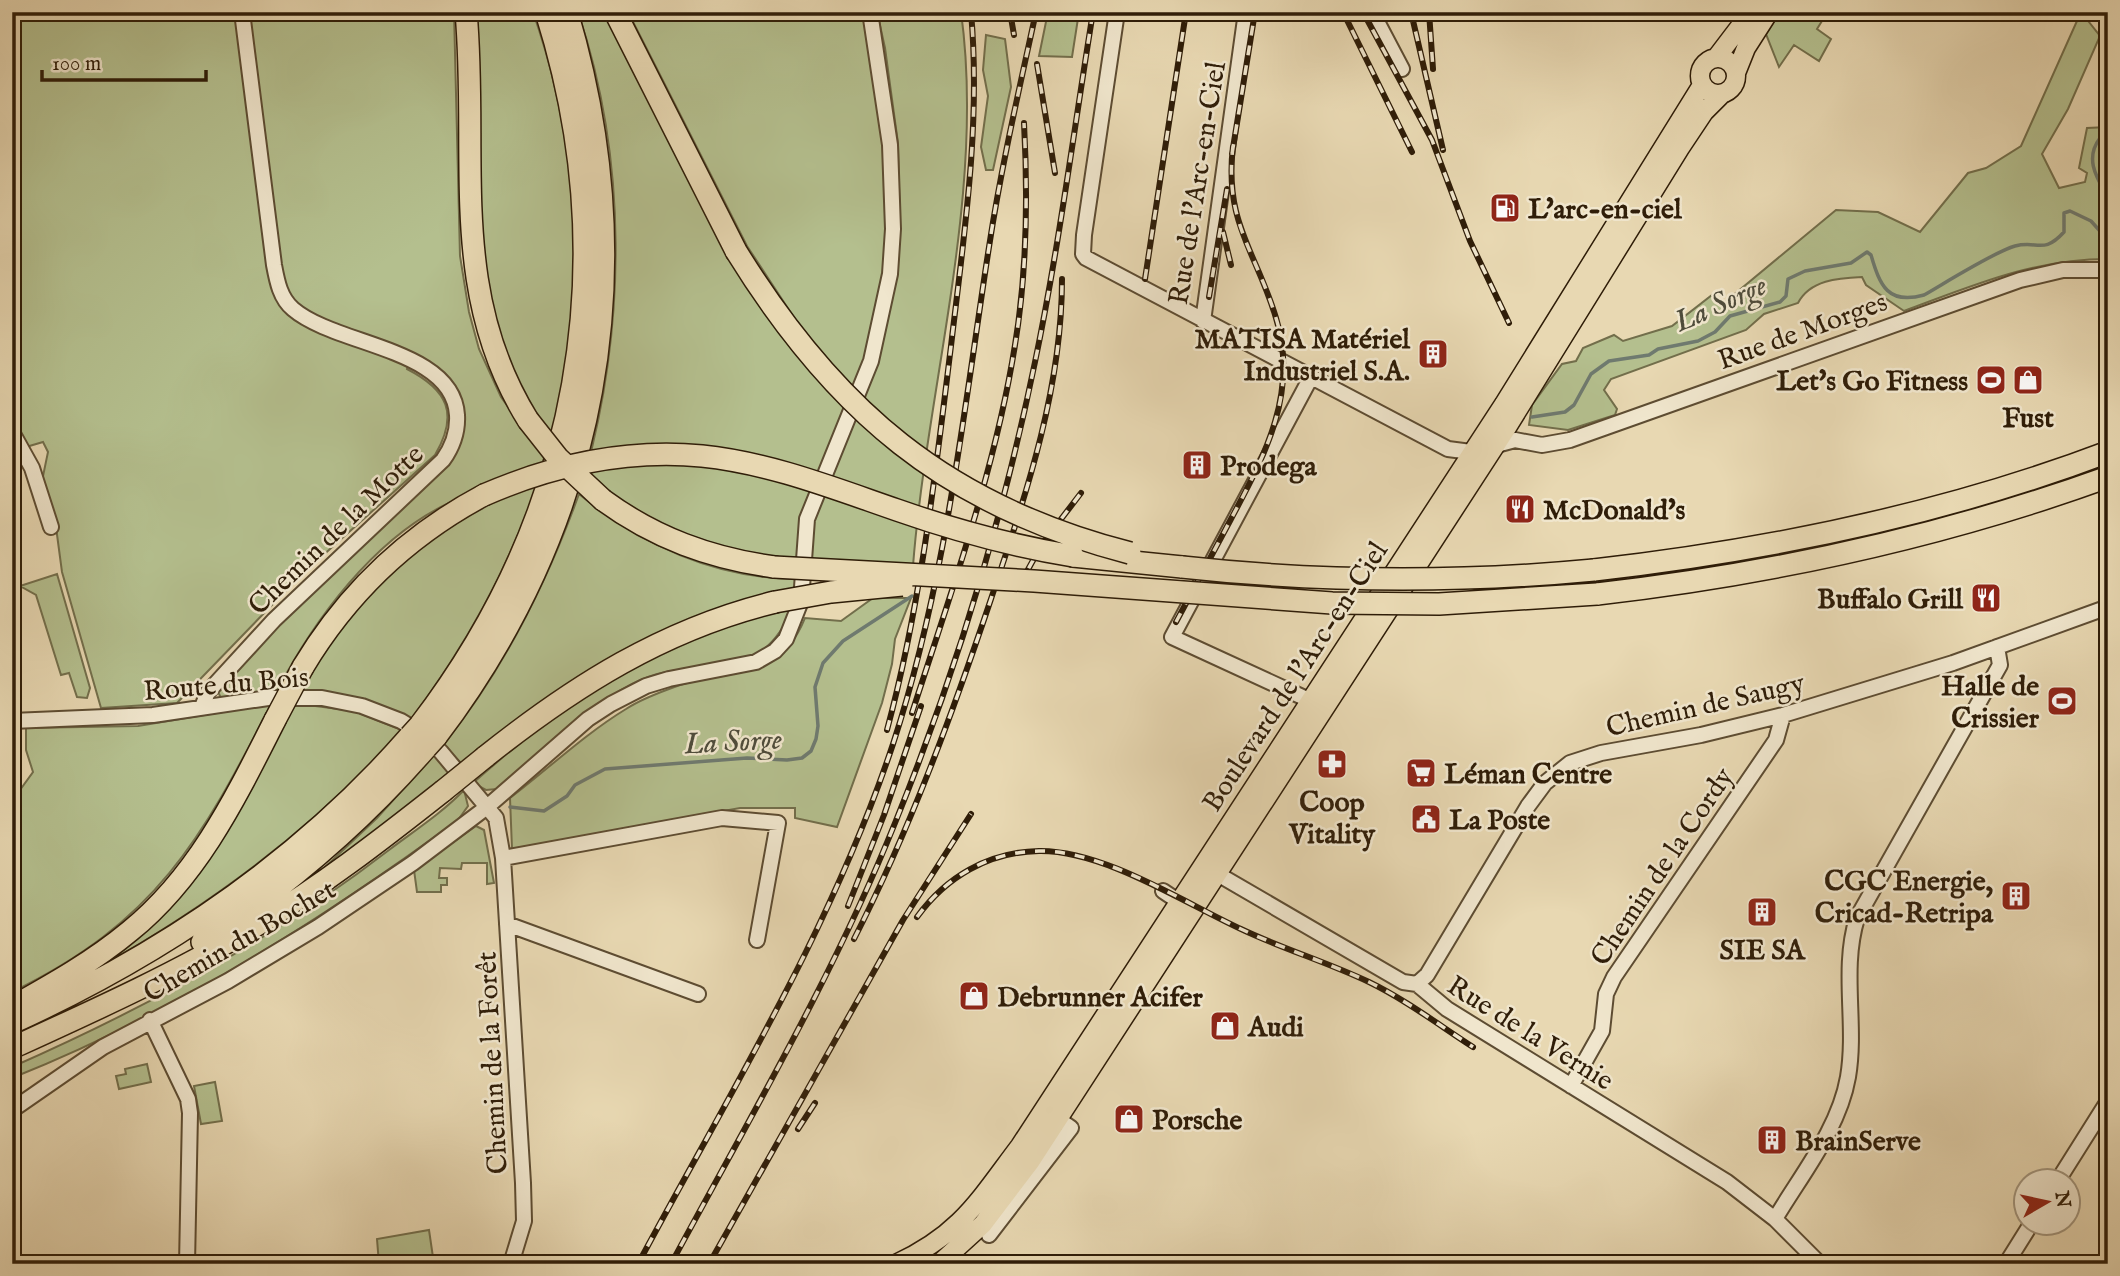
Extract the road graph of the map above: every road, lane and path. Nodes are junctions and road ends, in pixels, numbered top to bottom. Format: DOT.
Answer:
graph roads {
  1 [pos="242,12"];
  2 [pos="466,12"];
  3 [pos="546,12"];
  4 [pos="567,12"];
  5 [pos="615,12"];
  6 [pos="870,12"];
  7 [pos="1117,12"];
  8 [pos="1246,12"];
  9 [pos="1372,12"];
  10 [pos="1751,12"];
  11 [pos="1769,12"];
  12 [pos="1716,58"];
  13 [pos="1402,69"];
  14 [pos="1736,73"];
  15 [pos="1702,85"];
  16 [pos="1722,94"];
  17 [pos="2108,270"];
  18 [pos="1203,321"];
  19 [pos="1310,379"];
  20 [pos="1504,404"];
  21 [pos="12,432"];
  22 [pos="1511,435"];
  23 [pos="1492,447"];
  24 [pos="1471,452"];
  25 [pos="2108,452"];
  26 [pos="2108,477"];
  27 [pos="1470,482"];
  28 [pos="51,527"];
  29 [pos="1182,567"];
  30 [pos="985,579"];
  31 [pos="2108,607"];
  32 [pos="1997,647"];
  33 [pos="1309,700"];
  34 [pos="202,707"];
  35 [pos="1783,715"];
  36 [pos="12,721"];
  37 [pos="423,736"];
  38 [pos="487,807"];
  39 [pos="503,858"];
  40 [pos="1209,869"];
  41 [pos="508,923"];
  42 [pos="757,940"];
  43 [pos="1417,984"];
  44 [pos="698,994"];
  45 [pos="12,1007"];
  46 [pos="93,1009"];
  47 [pos="150,1020"];
  48 [pos="12,1023"];
  49 [pos="12,1048"];
  50 [pos="1571,1086"];
  51 [pos="2108,1101"];
  52 [pos="12,1110"];
  53 [pos="1058,1119"];
  54 [pos="2065,1168"];
  55 [pos="1775,1219"];
  56 [pos="989,1235"];
  57 [pos="2022,1238"];
  58 [pos="187,1264"];
  59 [pos="511,1264"];
  60 [pos="896,1264"];
  61 [pos="940,1264"];
  62 [pos="1820,1264"];
  63 [pos="2006,1264"];
  1 -- 34 [label="street, Chemin de la Motte"];
  2 -- 30 [label="highway, bridge"];
  3 -- 37 [label="highway"];
  4 -- 37 [label="highway"];
  5 -- 29 [label="highway, bridge"];
  6 -- 38 [label="street, Chemin du Bochet"];
  7 -- 18 [label="street, Rue de l'Arc-en-Ciel"];
  8 -- 18 [label="street, Rue de l'Arc-en-Ciel"];
  9 -- 13 [label="street"];
  10 -- 12 [label="main road"];
  11 -- 14 [label="main road"];
  12 -- 14 [label="main road"];
  12 -- 15 [label="main road"];
  14 -- 16 [label="main road"];
  15 -- 16 [label="main road"];
  15 -- 20 [label="main road, Boulevard de l'Arc-en-Ciel"];
  16 -- 22 [label="main road, Boulevard de l'Arc-en-Ciel"];
  17 -- 22 [label="street, Rue de Morges"];
  18 -- 19 [label="street"];
  19 -- 24 [label="street"];
  19 -- 33 [label="street"];
  20 -- 22 [label="street"];
  20 -- 24 [label="main road, Boulevard de l'Arc-en-Ciel"];
  21 -- 28 [label="street"];
  22 -- 23 [label="main road, Boulevard de l'Arc-en-Ciel"];
  23 -- 24 [label="street"];
  23 -- 27 [label="main road, Boulevard de l'Arc-en-Ciel"];
  24 -- 27 [label="street"];
  24 -- 33 [label="main road, Boulevard de l'Arc-en-Ciel"];
  25 -- 29 [label="highway, bridge"];
  26 -- 30 [label="highway, bridge"];
  27 -- 40 [label="main road, Boulevard de l'Arc-en-Ciel"];
  29 -- 45 [label="highway, bridge"];
  30 -- 46 [label="highway, bridge"];
  31 -- 32 [label="street, Chemin de Saugy"];
  32 -- 35 [label="street, Chemin de Saugy"];
  32 -- 55 [label="street"];
  33 -- 40 [label="main road, Boulevard de l'Arc-en-Ciel"];
  34 -- 36 [label="street, Route du Bois"];
  34 -- 38 [label="street, Route du Bois"];
  35 -- 43 [label="street, Chemin de Saugy"];
  35 -- 50 [label="street, Chemin de la Cordy"];
  37 -- 46 [label="highway"];
  37 -- 48 [label="highway"];
  38 -- 39 [label="street, Chemin de la Forêt"];
  38 -- 47 [label="street, Chemin du Bochet"];
  39 -- 41 [label="street, Chemin de la Forêt"];
  39 -- 42 [label="street"];
  40 -- 43 [label="street, Rue de la Vernie"];
  40 -- 53 [label="main road, Boulevard de l'Arc-en-Ciel"];
  40 -- 60 [label="main road, Boulevard de l'Arc-en-Ciel"];
  41 -- 44 [label="street"];
  41 -- 59 [label="street, Chemin de la Forêt"];
  43 -- 50 [label="street, Rue de la Vernie"];
  46 -- 49 [label="highway"];
  47 -- 52 [label="street, Chemin du Bochet"];
  47 -- 58 [label="street"];
  50 -- 55 [label="street, Rue de la Vernie"];
  51 -- 54 [label="street"];
  53 -- 56 [label="street"];
  53 -- 61 [label="main road, Boulevard de l'Arc-en-Ciel"];
  55 -- 62 [label="street, Rue de la Vernie"];
  56 -- 61 [label="main road"];
  57 -- 63 [label="street"];
}
